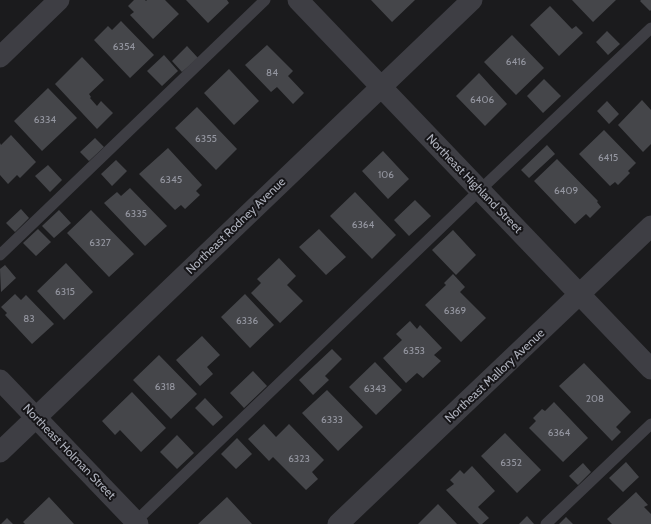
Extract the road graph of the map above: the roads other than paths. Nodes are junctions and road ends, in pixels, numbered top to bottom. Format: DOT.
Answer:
graph roads {
  1 [pos="59,0"];
  2 [pos="265,0"];
  3 [pos="298,0"];
  4 [pos="472,0"];
  5 [pos="651,28"];
  6 [pos="0,56"];
  7 [pos="381,87"];
  8 [pos="480,190"];
  9 [pos="651,226"];
  10 [pos="0,254"];
  11 [pos="580,295"];
  12 [pos="651,369"];
  13 [pos="0,380"];
  14 [pos="36,417"];
  15 [pos="651,424"];
  16 [pos="0,452"];
  17 [pos="135,523"];
  18 [pos="338,524"];
  19 [pos="546,524"];
  1 -- 6 [label="street"];
  2 -- 10 [label="lane"];
  3 -- 7 [label="street, Northeast Highland Street"];
  4 -- 7 [label="street, Northeast Rodney Avenue"];
  5 -- 8 [label="lane"];
  7 -- 8 [label="street, Northeast Highland Street"];
  7 -- 14 [label="street, Northeast Rodney Avenue"];
  8 -- 11 [label="street, Northeast Highland Street"];
  8 -- 17 [label="lane"];
  9 -- 11 [label="street, Northeast Mallory Avenue"];
  11 -- 12 [label="street, Northeast Highland Street"];
  11 -- 18 [label="street, Northeast Mallory Avenue"];
  13 -- 14 [label="street, Northeast Holman Street"];
  14 -- 16 [label="street, Northeast Rodney Avenue"];
  14 -- 17 [label="street, Northeast Holman Street"];
  15 -- 19 [label="lane"];
}
